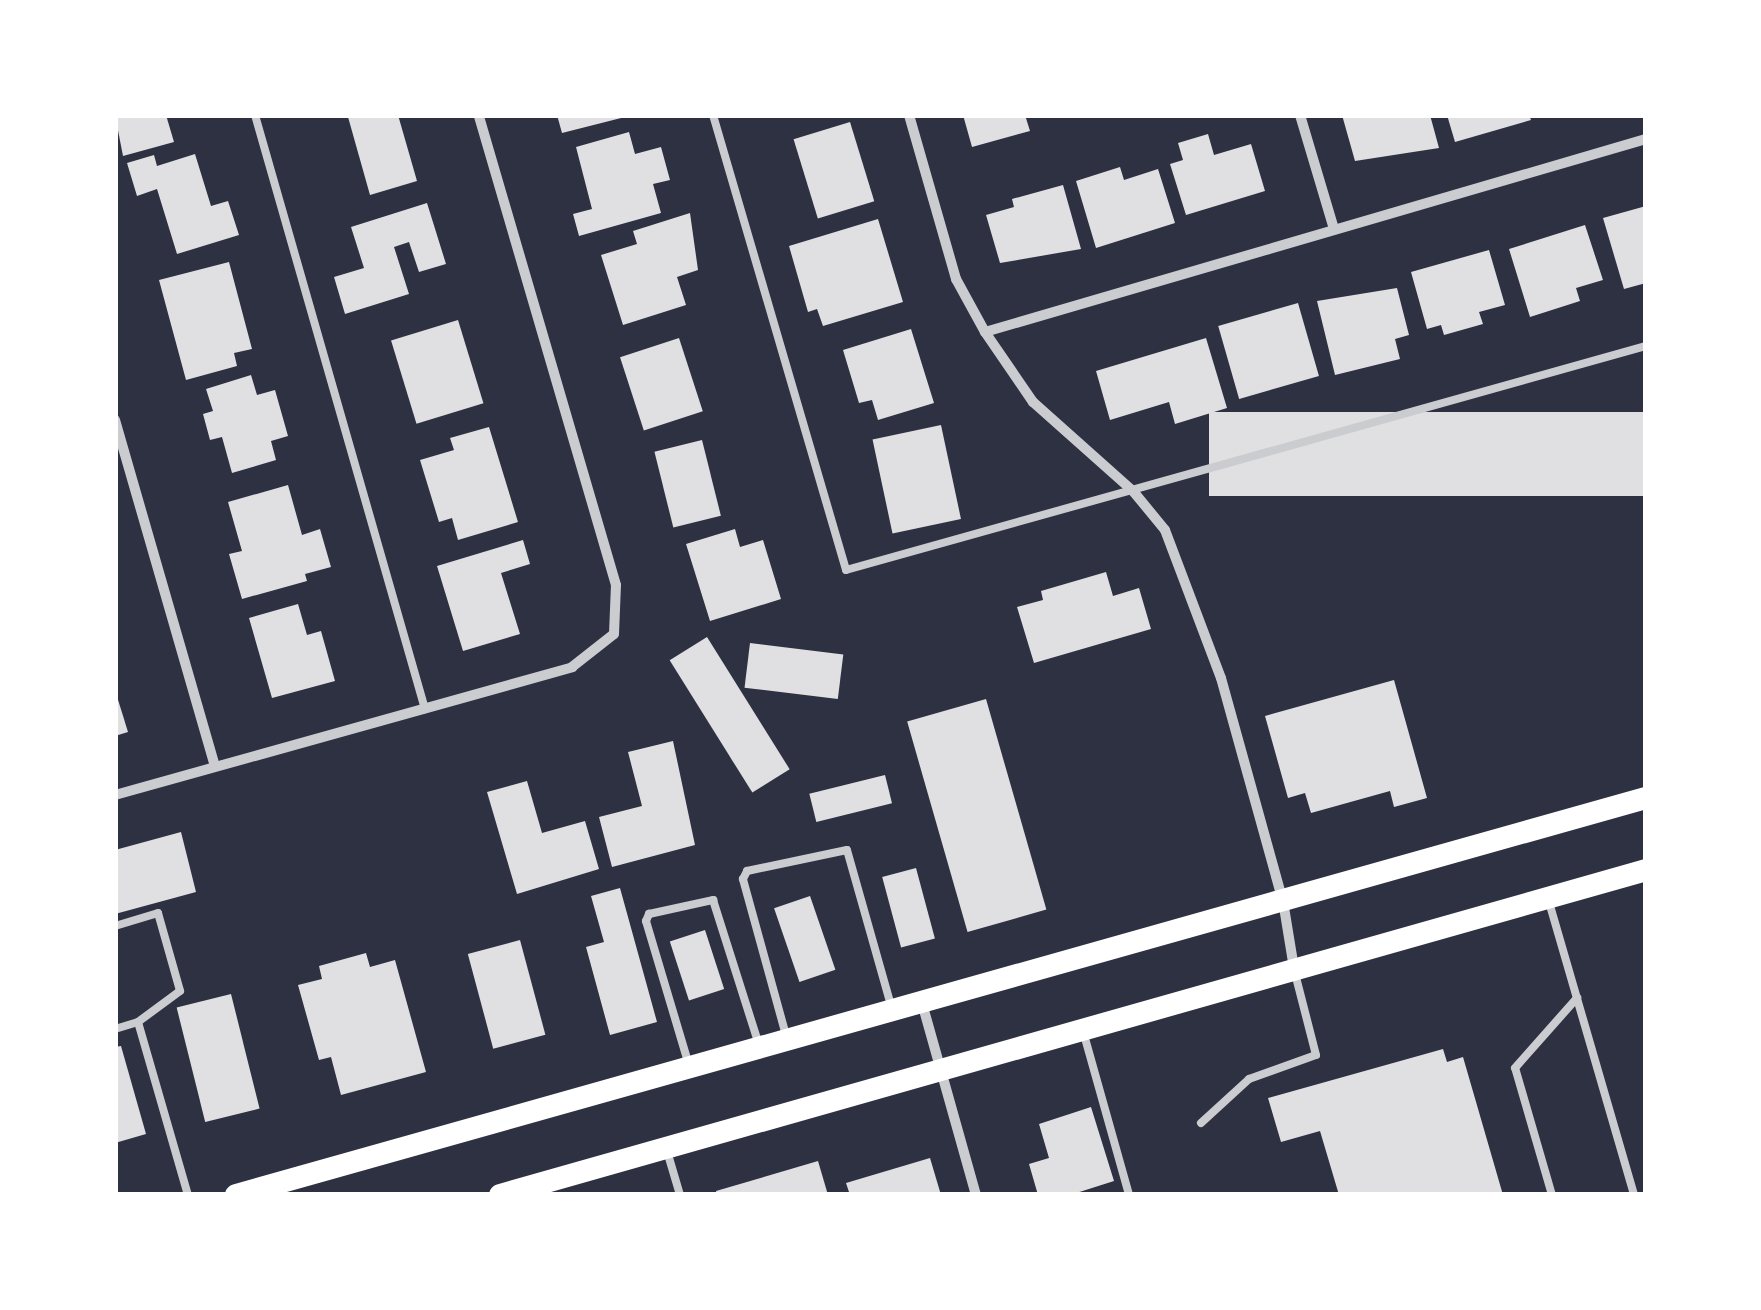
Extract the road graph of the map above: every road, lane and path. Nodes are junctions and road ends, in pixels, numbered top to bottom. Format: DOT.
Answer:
graph roads {
  1 [pos="254,115"];
  2 [pos="479,115"];
  3 [pos="713,115"];
  4 [pos="909,115"];
  5 [pos="1300,115"];
  6 [pos="1646,139"];
  7 [pos="1334,229"];
  8 [pos="985,332"];
  9 [pos="1646,346"];
  10 [pos="115,420"];
  11 [pos="1133,492"];
  12 [pos="425,708"];
  13 [pos="215,766"];
  14 [pos="115,795"];
  15 [pos="1646,798"];
  16 [pos="1646,870"];
  17 [pos="1548,898"];
  18 [pos="1284,901"];
  19 [pos="115,926"];
  20 [pos="1294,969"];
  21 [pos="1576,998"];
  22 [pos="921,1000"];
  23 [pos="892,1009"];
  24 [pos="138,1022"];
  25 [pos="1082,1027"];
  26 [pos="115,1029"];
  27 [pos="787,1038"];
  28 [pos="759,1046"];
  29 [pos="690,1066"];
  30 [pos="940,1068"];
  31 [pos="1201,1123"];
  32 [pos="666,1147"];
  33 [pos="562,1187"];
  34 [pos="188,1195"];
  35 [pos="236,1195"];
  36 [pos="500,1195"];
  37 [pos="680,1195"];
  38 [pos="976,1195"];
  39 [pos="1129,1195"];
  40 [pos="1552,1195"];
  41 [pos="1634,1195"];
  1 -- 12 [label="lane"];
  2 -- 12 [label="street"];
  3 -- 11 [label="lane"];
  4 -- 8 [label="street"];
  5 -- 7 [label="street"];
  6 -- 7 [label="street"];
  7 -- 8 [label="street"];
  8 -- 11 [label="street"];
  9 -- 11 [label="lane"];
  10 -- 13 [label="street"];
  11 -- 18 [label="street"];
  12 -- 13 [label="street"];
  13 -- 14 [label="street"];
  15 -- 18 [label="main road"];
  16 -- 17 [label="main road"];
  17 -- 20 [label="main road"];
  17 -- 21 [label="lane"];
  18 -- 20 [label="street"];
  18 -- 22 [label="main road"];
  19 -- 24 [label="lane"];
  20 -- 25 [label="main road"];
  20 -- 31 [label="lane"];
  21 -- 40 [label="lane"];
  21 -- 41 [label="lane"];
  22 -- 23 [label="main road"];
  22 -- 30 [label="street"];
  23 -- 27 [label="main road"];
  23 -- 27 [label="lane"];
  24 -- 26 [label="lane"];
  24 -- 34 [label="lane"];
  25 -- 30 [label="main road"];
  25 -- 39 [label="lane"];
  27 -- 28 [label="main road"];
  28 -- 29 [label="main road"];
  28 -- 29 [label="lane"];
  29 -- 35 [label="main road"];
  30 -- 32 [label="main road"];
  30 -- 38 [label="street"];
  32 -- 33 [label="main road"];
  32 -- 37 [label="lane"];
  33 -- 36 [label="main road"];
}
